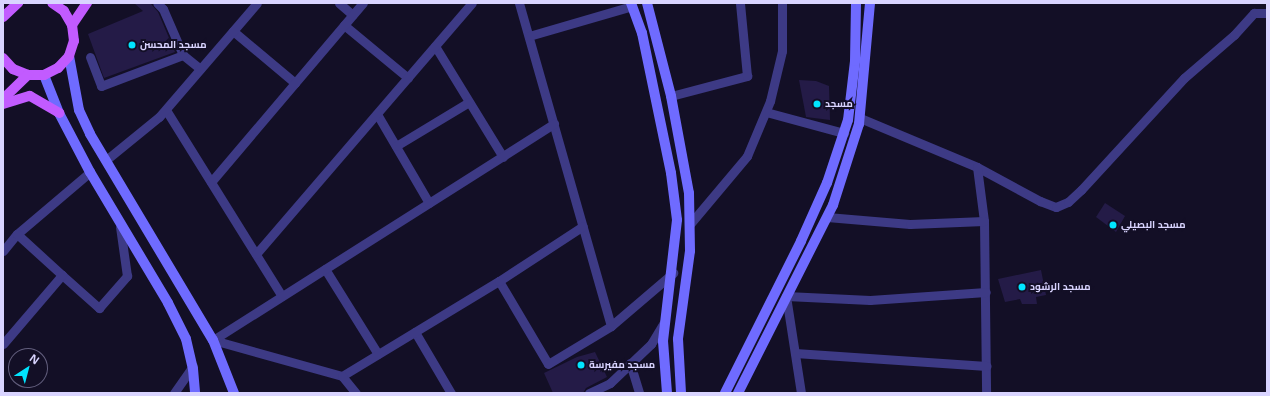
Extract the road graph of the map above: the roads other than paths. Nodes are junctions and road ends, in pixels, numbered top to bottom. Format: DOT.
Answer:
graph roads {
  1 [pos="18,3"];
  2 [pos="52,3"];
  3 [pos="87,3"];
  4 [pos="157,3"];
  5 [pos="257,3"];
  6 [pos="339,3"];
  7 [pos="363,3"];
  8 [pos="472,3"];
  9 [pos="519,3"];
  10 [pos="648,3"];
  11 [pos="740,3"];
  12 [pos="782,3"];
  13 [pos="856,3"];
  14 [pos="870,3"];
  15 [pos="631,4"];
  16 [pos="1267,13"];
  17 [pos="353,15"];
  18 [pos="3,17"];
  19 [pos="72,25"];
  20 [pos="344,25"];
  21 [pos="233,31"];
  22 [pos="529,36"];
  23 [pos="435,46"];
  24 [pos="183,55"];
  25 [pos="69,56"];
  26 [pos="90,57"];
  27 [pos="3,58"];
  28 [pos="200,69"];
  29 [pos="28,75"];
  30 [pos="44,75"];
  31 [pos="408,78"];
  32 [pos="295,83"];
  33 [pos="671,96"];
  34 [pos="3,99"];
  35 [pos="469,102"];
  36 [pos="3,104"];
  37 [pos="166,110"];
  38 [pos="766,112"];
  39 [pos="59,113"];
  40 [pos="377,114"];
  41 [pos="860,118"];
  42 [pos="554,124"];
  43 [pos="844,133"];
  44 [pos="396,146"];
  45 [pos="502,157"];
  46 [pos="106,160"];
  47 [pos="977,166"];
  48 [pos="90,172"];
  49 [pos="211,182"];
  50 [pos="429,203"];
  51 [pos="827,217"];
  52 [pos="984,221"];
  53 [pos="690,224"];
  54 [pos="120,226"];
  55 [pos="583,226"];
  56 [pos="17,234"];
  57 [pos="3,251"];
  58 [pos="256,254"];
  59 [pos="325,269"];
  60 [pos="673,273"];
  61 [pos="62,275"];
  62 [pos="499,281"];
  63 [pos="986,292"];
  64 [pos="282,296"];
  65 [pos="786,296"];
  66 [pos="667,318"];
  67 [pos="611,326"];
  68 [pos="415,332"];
  69 [pos="213,340"];
  70 [pos="3,344"];
  71 [pos="795,353"];
  72 [pos="378,354"];
  73 [pos="630,363"];
  74 [pos="193,366"];
  75 [pos="987,366"];
  76 [pos="342,376"];
  77 [pos="174,393"];
  78 [pos="195,393"];
  79 [pos="234,393"];
  80 [pos="356,393"];
  81 [pos="450,393"];
  82 [pos="589,393"];
  83 [pos="639,393"];
  84 [pos="667,393"];
  85 [pos="682,393"];
  86 [pos="725,393"];
  87 [pos="738,393"];
  88 [pos="801,393"];
  89 [pos="986,393"];
  1 -- 18 [label="main road"];
  2 -- 19 [label="main road"];
  3 -- 19 [label="main road"];
  4 -- 24 [label="street"];
  5 -- 21 [label="street"];
  6 -- 17 [label="street"];
  7 -- 17 [label="street"];
  8 -- 23 [label="street"];
  9 -- 22 [label="street"];
  10 -- 33 [label="street"];
  11 -- 33 [label="street"];
  12 -- 38 [label="street"];
  13 -- 43 [label="street"];
  14 -- 41 [label="street"];
  15 -- 22 [label="street"];
  15 -- 60 [label="street"];
  16 -- 47 [label="street"];
  17 -- 20 [label="street"];
  19 -- 25 [label="main road"];
  20 -- 31 [label="street"];
  20 -- 32 [label="street"];
  21 -- 28 [label="street"];
  21 -- 32 [label="street"];
  22 -- 42 [label="street"];
  23 -- 31 [label="street"];
  23 -- 35 [label="street"];
  24 -- 26 [label="street"];
  24 -- 28 [label="street"];
  25 -- 30 [label="main road"];
  25 -- 46 [label="street"];
  27 -- 29 [label="main road"];
  28 -- 37 [label="street"];
  29 -- 30 [label="main road"];
  29 -- 34 [label="main road"];
  30 -- 39 [label="street"];
  31 -- 40 [label="street"];
  32 -- 49 [label="street"];
  33 -- 53 [label="street"];
  35 -- 44 [label="street"];
  35 -- 45 [label="street"];
  36 -- 39 [label="main road"];
  37 -- 46 [label="street"];
  37 -- 49 [label="street"];
  38 -- 43 [label="street"];
  38 -- 53 [label="street"];
  39 -- 48 [label="street"];
  40 -- 44 [label="street"];
  40 -- 58 [label="street"];
  41 -- 47 [label="street"];
  41 -- 51 [label="street"];
  42 -- 45 [label="street"];
  42 -- 55 [label="street"];
  43 -- 86 [label="street"];
  44 -- 50 [label="street"];
  45 -- 50 [label="street"];
  46 -- 69 [label="street"];
  47 -- 52 [label="street"];
  48 -- 54 [label="street"];
  48 -- 56 [label="street"];
  49 -- 58 [label="street"];
  50 -- 59 [label="street"];
  51 -- 52 [label="street"];
  51 -- 65 [label="street"];
  52 -- 63 [label="street"];
  53 -- 85 [label="street"];
  54 -- 61 [label="street"];
  54 -- 74 [label="street"];
  55 -- 62 [label="street"];
  55 -- 67 [label="street"];
  56 -- 57 [label="street"];
  56 -- 61 [label="street"];
  58 -- 64 [label="street"];
  59 -- 64 [label="street"];
  59 -- 72 [label="street"];
  60 -- 66 [label="street"];
  60 -- 67 [label="street"];
  61 -- 70 [label="street"];
  62 -- 67 [label="street"];
  62 -- 68 [label="street"];
  63 -- 65 [label="street"];
  63 -- 75 [label="street"];
  64 -- 69 [label="street"];
  65 -- 71 [label="street"];
  65 -- 87 [label="street"];
  66 -- 73 [label="street"];
  66 -- 84 [label="street"];
  68 -- 72 [label="street"];
  68 -- 81 [label="street"];
  69 -- 76 [label="street"];
  69 -- 79 [label="street"];
  71 -- 75 [label="street"];
  71 -- 88 [label="street"];
  72 -- 76 [label="street"];
  73 -- 82 [label="street"];
  73 -- 83 [label="street"];
  74 -- 77 [label="street"];
  74 -- 78 [label="street"];
  75 -- 89 [label="street"];
  76 -- 80 [label="street"];
}
